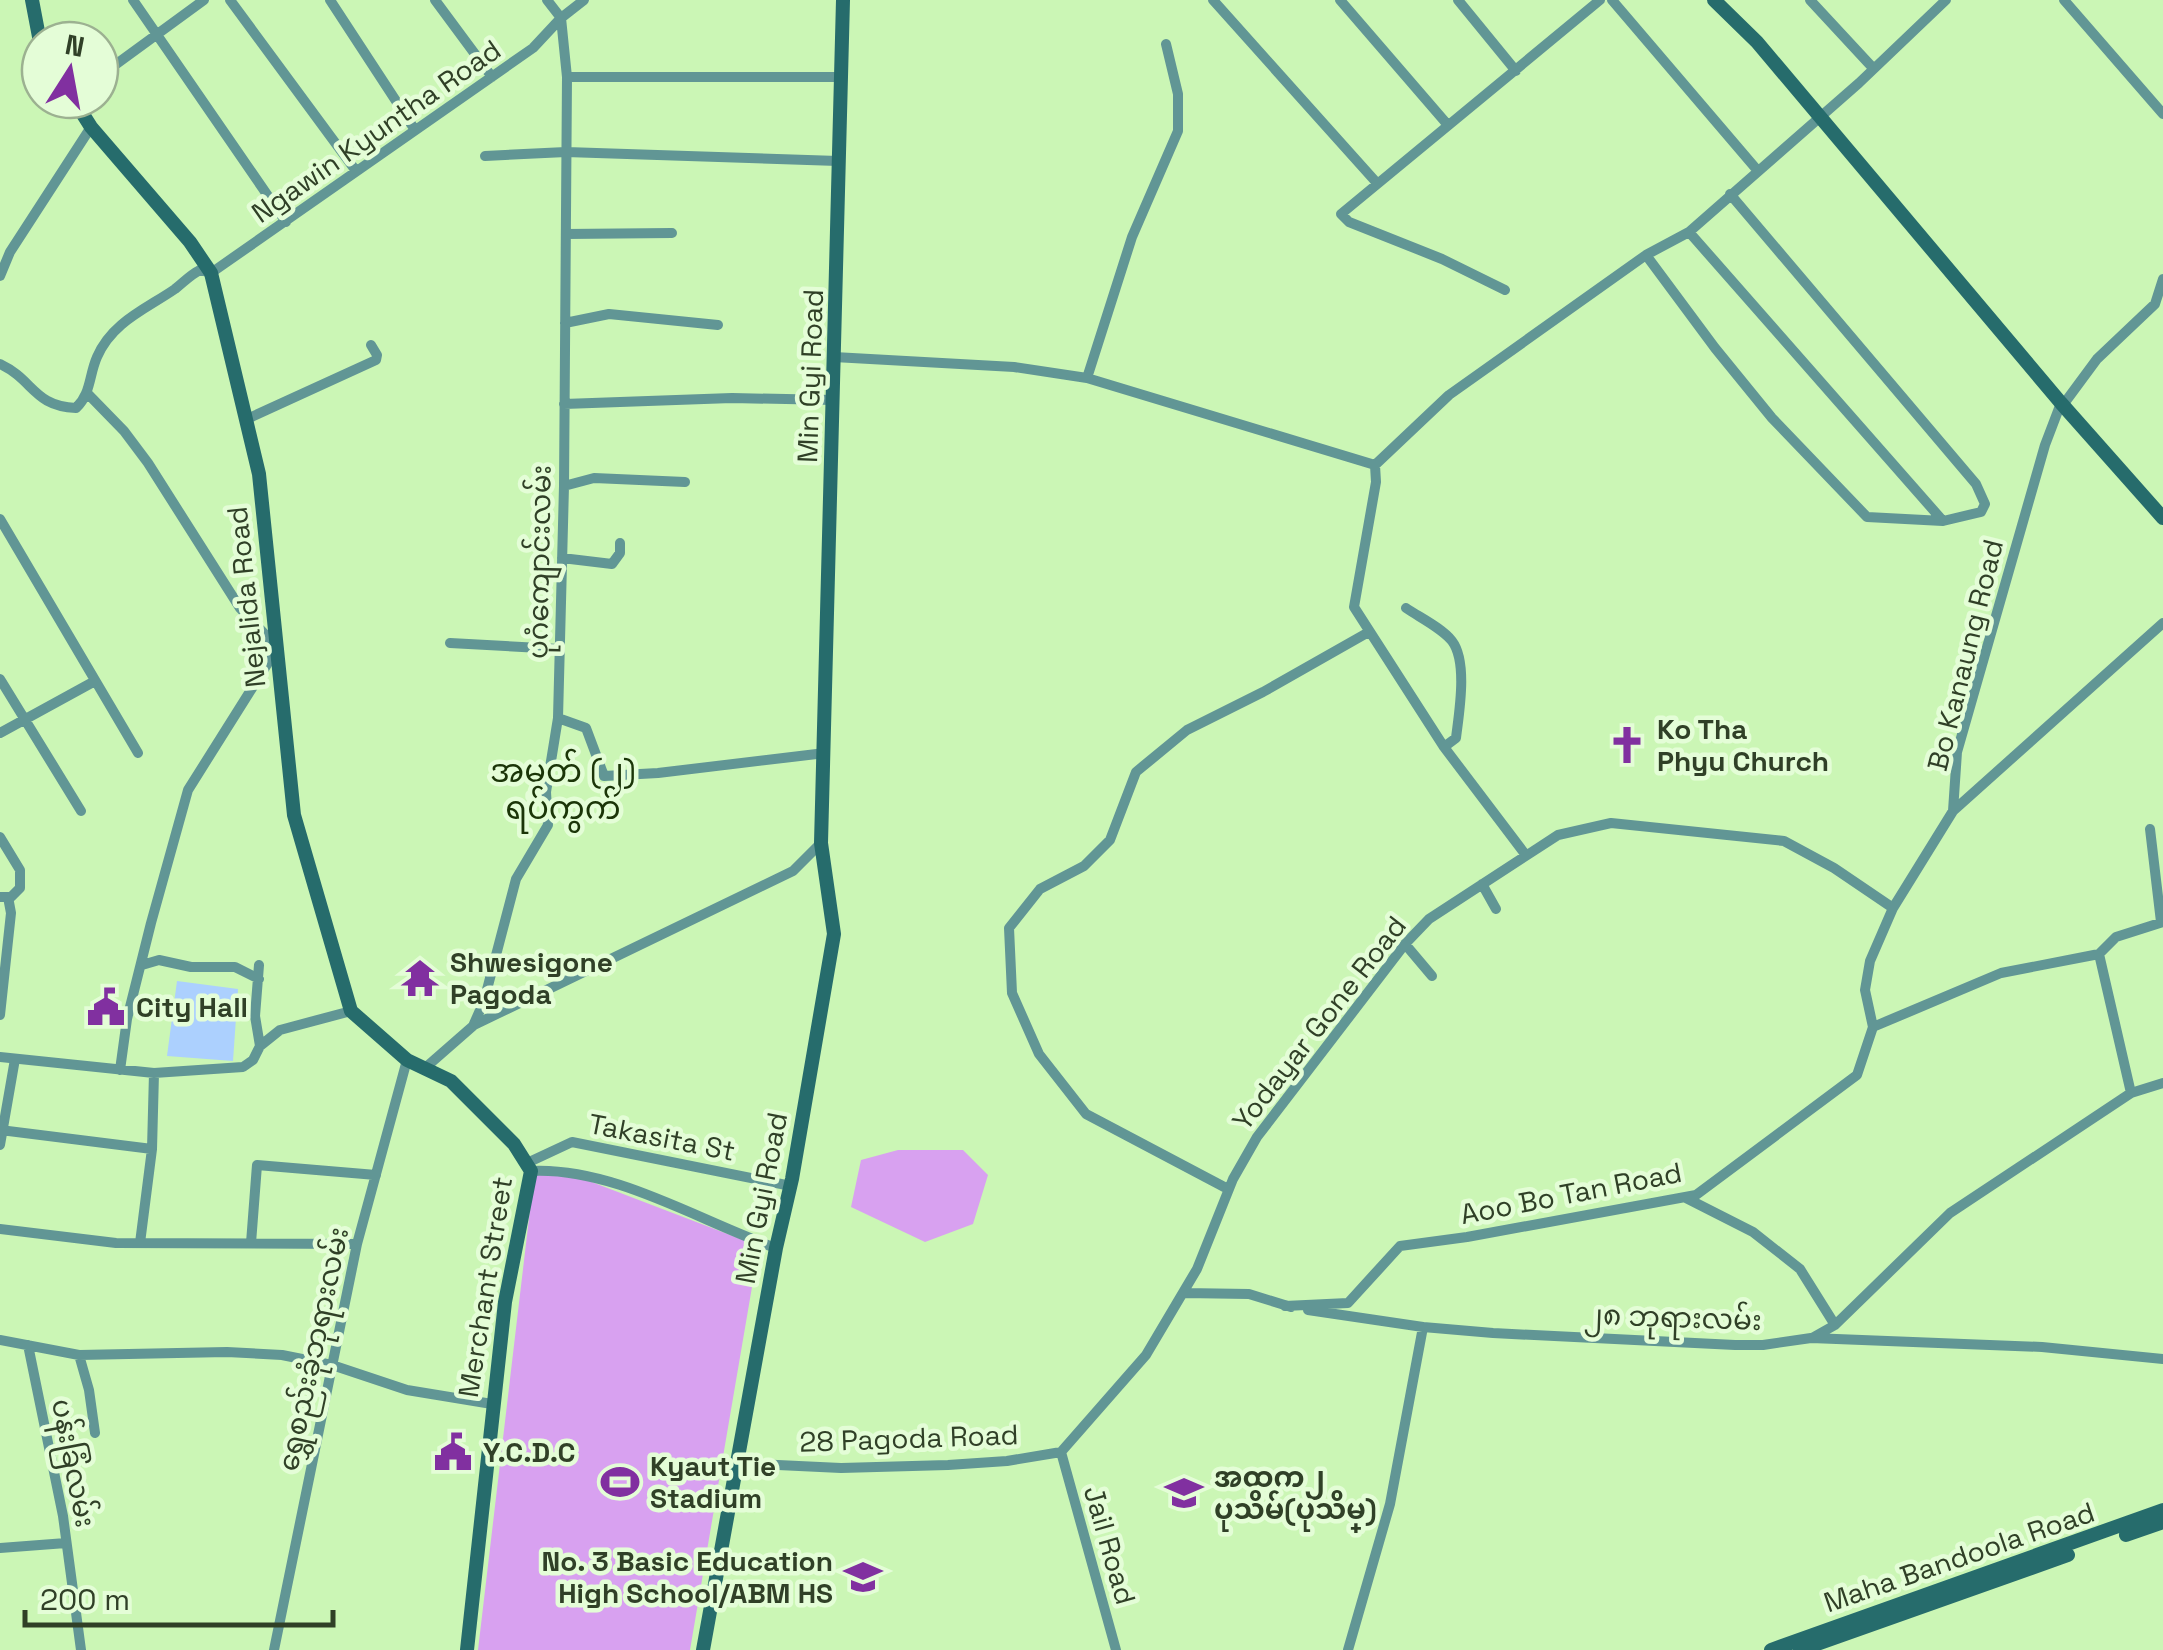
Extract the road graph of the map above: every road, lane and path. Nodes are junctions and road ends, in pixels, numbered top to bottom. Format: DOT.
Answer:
graph roads {
  1 [pos="133,0"];
  2 [pos="204,0"];
  3 [pos="230,0"];
  4 [pos="330,0"];
  5 [pos="435,0"];
  6 [pos="546,0"];
  7 [pos="584,0"];
  8 [pos="843,0"];
  9 [pos="1213,0"];
  10 [pos="1340,0"];
  11 [pos="1458,0"];
  12 [pos="1576,0"];
  13 [pos="1600,0"];
  14 [pos="1612,0"];
  15 [pos="1714,0"];
  16 [pos="1810,0"];
  17 [pos="1925,0"];
  18 [pos="1946,0"];
  19 [pos="2064,0"];
  20 [pos="1934,10"];
  21 [pos="1584,11"];
  22 [pos="561,18"];
  23 [pos="157,35"];
  24 [pos="1166,44"];
  25 [pos="120,62"];
  26 [pos="1874,68"];
  27 [pos="1516,71"];
  28 [pos="492,77"];
  29 [pos="567,77"];
  30 [pos="842,77"];
  31 [pos="2163,114"];
  32 [pos="1819,118"];
  33 [pos="87,120"];
  34 [pos="1448,124"];
  35 [pos="91,127"];
  36 [pos="416,130"];
  37 [pos="566,152"];
  38 [pos="485,156"];
  39 [pos="838,161"];
  40 [pos="1758,171"];
  41 [pos="356,172"];
  42 [pos="1376,182"];
  43 [pos="1730,194"];
  44 [pos="286,222"];
  45 [pos="1689,232"];
  46 [pos="566,234"];
  47 [pos="672,234"];
  48 [pos="1646,255"];
  49 [pos="211,273"];
  50 [pos="0,276"];
  51 [pos="2163,278"];
  52 [pos="1505,290"];
  53 [pos="565,323"];
  54 [pos="718,325"];
  55 [pos="371,345"];
  56 [pos="834,357"];
  57 [pos="0,364"];
  58 [pos="1087,378"];
  59 [pos="87,394"];
  60 [pos="834,400"];
  61 [pos="564,404"];
  62 [pos="2062,404"];
  63 [pos="246,420"];
  64 [pos="1375,466"];
  65 [pos="684,482"];
  66 [pos="564,486"];
  67 [pos="2163,518"];
  68 [pos="0,519"];
  69 [pos="1943,521"];
  70 [pos="4,533"];
  71 [pos="620,544"];
  72 [pos="562,558"];
  73 [pos="1406,608"];
  74 [pos="2163,622"];
  75 [pos="1368,632"];
  76 [pos="450,643"];
  77 [pos="276,648"];
  78 [pos="559,649"];
  79 [pos="0,679"];
  80 [pos="95,681"];
  81 [pos="558,718"];
  82 [pos="24,719"];
  83 [pos="0,732"];
  84 [pos="1444,748"];
  85 [pos="138,753"];
  86 [pos="825,753"];
  87 [pos="80,811"];
  88 [pos="1953,811"];
  89 [pos="2150,829"];
  90 [pos="0,837"];
  91 [pos="821,842"];
  92 [pos="1525,854"];
  93 [pos="1482,884"];
  94 [pos="4,897"];
  95 [pos="1893,908"];
  96 [pos="1496,909"];
  97 [pos="2162,922"];
  98 [pos="1404,944"];
  99 [pos="2099,954"];
  100 [pos="259,964"];
  101 [pos="142,965"];
  102 [pos="1432,976"];
  103 [pos="259,978"];
  104 [pos="351,1011"];
  105 [pos="0,1014"];
  106 [pos="473,1026"];
  107 [pos="1873,1027"];
  108 [pos="260,1046"];
  109 [pos="0,1057"];
  110 [pos="15,1059"];
  111 [pos="408,1060"];
  112 [pos="425,1068"];
  113 [pos="120,1070"];
  114 [pos="154,1073"];
  115 [pos="2163,1084"];
  116 [pos="2131,1094"];
  117 [pos="1,1131"];
  118 [pos="0,1145"];
  119 [pos="152,1149"];
  120 [pos="529,1167"];
  121 [pos="376,1176"];
  122 [pos="790,1186"];
  123 [pos="1228,1189"];
  124 [pos="1685,1198"];
  125 [pos="0,1228"];
  126 [pos="140,1243"];
  127 [pos="251,1243"];
  128 [pos="357,1244"];
  129 [pos="776,1248"];
  130 [pos="1184,1293"];
  131 [pos="1285,1306"];
  132 [pos="1836,1325"];
  133 [pos="1423,1327"];
  134 [pos="1811,1338"];
  135 [pos="0,1340"];
  136 [pos="28,1345"];
  137 [pos="79,1355"];
  138 [pos="2163,1359"];
  139 [pos="332,1365"];
  140 [pos="492,1404"];
  141 [pos="95,1434"];
  142 [pos="1061,1452"];
  143 [pos="737,1463"];
  144 [pos="2163,1510"];
  145 [pos="2163,1522"];
  146 [pos="66,1543"];
  147 [pos="0,1548"];
  148 [pos="1795,1647"];
  149 [pos="80,1650"];
  150 [pos="274,1650"];
  151 [pos="467,1650"];
  152 [pos="703,1650"];
  153 [pos="1116,1650"];
  154 [pos="1348,1650"];
  155 [pos="1771,1650"];
  1 -- 23 [label="street"];
  2 -- 23 [label="street"];
  3 -- 41 [label="street"];
  4 -- 36 [label="street"];
  5 -- 28 [label="street"];
  6 -- 22 [label="street"];
  7 -- 22 [label="street, Ngawin Kyuntha Road"];
  8 -- 30 [label="main road, Min Gyi Road"];
  9 -- 42 [label="street"];
  10 -- 34 [label="street"];
  11 -- 27 [label="street"];
  12 -- 21 [label="street"];
  13 -- 21 [label="street"];
  14 -- 40 [label="street"];
  15 -- 32 [label="main road"];
  16 -- 26 [label="street"];
  17 -- 20 [label="street"];
  18 -- 20 [label="street"];
  19 -- 31 [label="street"];
  20 -- 26 [label="street"];
  21 -- 27 [label="street"];
  22 -- 28 [label="street, Ngawin Kyuntha Road"];
  22 -- 29 [label="street, ပုဂံကျောင်းလမ်း"];
  23 -- 25 [label="street"];
  23 -- 44 [label="street"];
  24 -- 58 [label="street"];
  26 -- 32 [label="street"];
  27 -- 34 [label="street"];
  28 -- 36 [label="street, Ngawin Kyuntha Road"];
  29 -- 30 [label="street"];
  29 -- 37 [label="street, ပုဂံကျောင်းလမ်း"];
  30 -- 39 [label="main road, Min Gyi Road"];
  32 -- 40 [label="street"];
  32 -- 62 [label="main road"];
  33 -- 35 [label="main road, Nejalida Road"];
  34 -- 42 [label="street"];
  35 -- 49 [label="main road, Nejalida Road"];
  35 -- 50 [label="street"];
  36 -- 41 [label="street, Ngawin Kyuntha Road"];
  37 -- 38 [label="street"];
  37 -- 39 [label="street"];
  37 -- 46 [label="street, ပုဂံကျောင်းလမ်း"];
  39 -- 56 [label="main road, Min Gyi Road"];
  40 -- 43 [label="street"];
  41 -- 44 [label="street, Ngawin Kyuntha Road"];
  42 -- 52 [label="street"];
  43 -- 45 [label="street"];
  43 -- 69 [label="street"];
  44 -- 49 [label="street, Ngawin Kyuntha Road"];
  45 -- 48 [label="street"];
  45 -- 69 [label="street"];
  46 -- 47 [label="street"];
  46 -- 53 [label="street, ပုဂံကျောင်းလမ်း"];
  48 -- 64 [label="street"];
  48 -- 69 [label="street"];
  49 -- 59 [label="street, Ngawin Kyuntha Road"];
  49 -- 63 [label="main road, Nejalida Road"];
  51 -- 62 [label="street, Bo Kanaung Road"];
  53 -- 54 [label="street"];
  53 -- 61 [label="street, ပုဂံကျောင်းလမ်း"];
  55 -- 63 [label="street"];
  56 -- 58 [label="street"];
  56 -- 60 [label="main road, Min Gyi Road"];
  57 -- 59 [label="street"];
  58 -- 64 [label="street"];
  59 -- 77 [label="street"];
  60 -- 61 [label="street"];
  60 -- 86 [label="main road, Min Gyi Road"];
  61 -- 66 [label="street, ပုဂံကျောင်းလမ်း"];
  62 -- 67 [label="main road"];
  62 -- 88 [label="street, Bo Kanaung Road"];
  63 -- 77 [label="main road, Nejalida Road"];
  64 -- 75 [label="street"];
  65 -- 66 [label="street"];
  66 -- 72 [label="street, ပုဂံကျောင်းလမ်း"];
  68 -- 70 [label="street"];
  70 -- 80 [label="street"];
  71 -- 72 [label="street"];
  72 -- 78 [label="street, ပုဂံကျောင်းလမ်း"];
  73 -- 84 [label="street"];
  74 -- 88 [label="street"];
  75 -- 84 [label="street"];
  75 -- 123 [label="street"];
  76 -- 78 [label="street"];
  77 -- 101 [label="street"];
  77 -- 104 [label="main road, Nejalida Road"];
  78 -- 81 [label="street, ပုဂံကျောင်းလမ်း"];
  79 -- 82 [label="street"];
  80 -- 82 [label="street"];
  80 -- 85 [label="street"];
  81 -- 86 [label="street"];
  81 -- 106 [label="street, ပုဂံကျောင်းလမ်း"];
  82 -- 83 [label="street"];
  82 -- 87 [label="street"];
  84 -- 92 [label="street"];
  86 -- 91 [label="main road, Min Gyi Road"];
  88 -- 95 [label="street, Bo Kanaung Road"];
  89 -- 97 [label="street"];
  90 -- 94 [label="street"];
  91 -- 106 [label="street"];
  91 -- 122 [label="main road, Min Gyi Road"];
  92 -- 93 [label="street, Yodayar Gone Road"];
  92 -- 95 [label="street, Yodayar Gone Road"];
  93 -- 96 [label="street"];
  93 -- 98 [label="street, Yodayar Gone Road"];
  94 -- 105 [label="street"];
  95 -- 107 [label="street, Aoo Bo Tan Road"];
  97 -- 99 [label="street"];
  98 -- 102 [label="street"];
  98 -- 123 [label="street, Yodayar Gone Road"];
  99 -- 107 [label="street"];
  99 -- 116 [label="street"];
  100 -- 103 [label="street"];
  101 -- 103 [label="street"];
  101 -- 113 [label="street"];
  103 -- 108 [label="street"];
  104 -- 108 [label="street"];
  104 -- 111 [label="main road"];
  106 -- 112 [label="street, ပုဂံကျောင်းလမ်း"];
  107 -- 124 [label="street, Aoo Bo Tan Road"];
  108 -- 114 [label="street"];
  109 -- 110 [label="street"];
  110 -- 113 [label="street"];
  110 -- 117 [label="street"];
  111 -- 112 [label="main road"];
  111 -- 121 [label="street, ရွှေစည်းခုံဘုရားလမ်း"];
  112 -- 120 [label="main road, Merchant Street"];
  113 -- 114 [label="street"];
  114 -- 119 [label="street"];
  115 -- 116 [label="street"];
  116 -- 132 [label="street"];
  117 -- 118 [label="street"];
  117 -- 119 [label="street"];
  119 -- 126 [label="street"];
  120 -- 122 [label="street, Takasita St"];
  120 -- 129 [label="street"];
  120 -- 140 [label="main road, Merchant Street"];
  121 -- 127 [label="street"];
  121 -- 128 [label="street, ရွှေစည်းခုံဘုရားလမ်း"];
  122 -- 129 [label="main road, Min Gyi Road"];
  123 -- 130 [label="street, Yodayar Gone Road"];
  124 -- 131 [label="street, Aoo Bo Tan Road"];
  124 -- 132 [label="street"];
  125 -- 126 [label="street"];
  126 -- 127 [label="street"];
  127 -- 128 [label="street"];
  128 -- 139 [label="street, ရွှေစည်းခုံဘုရားလမ်း"];
  129 -- 143 [label="main road, Min Gyi Road"];
  130 -- 131 [label="street, ၂၈ ဘုရားလမ်း"];
  130 -- 142 [label="street"];
  131 -- 133 [label="street, ၂၈ ဘုရားလမ်း"];
  132 -- 134 [label="street"];
  133 -- 134 [label="street, ၂၈ ဘုရားလမ်း"];
  133 -- 154 [label="street"];
  134 -- 138 [label="street, ၂၈ ဘုရားလမ်း"];
  135 -- 136 [label="street"];
  136 -- 137 [label="street"];
  136 -- 146 [label="street, ပန်းခြံလမ်း"];
  137 -- 139 [label="street"];
  137 -- 141 [label="street"];
  139 -- 140 [label="street"];
  139 -- 150 [label="street, ရွှေစည်းခုံဘုရားလမ်း"];
  140 -- 151 [label="main road, Merchant Street"];
  142 -- 143 [label="street, 28 Pagoda Road"];
  142 -- 153 [label="street, Jail Road"];
  143 -- 152 [label="main road, Min Gyi Road"];
  144 -- 148 [label="main road, Maha Bandoola Road"];
  145 -- 148 [label="main road, Maha Bandoola Road"];
  146 -- 147 [label="street"];
  146 -- 149 [label="street, ပန်းခြံလမ်း"];
  148 -- 155 [label="main road, Maha Bandoola Road"];
}
